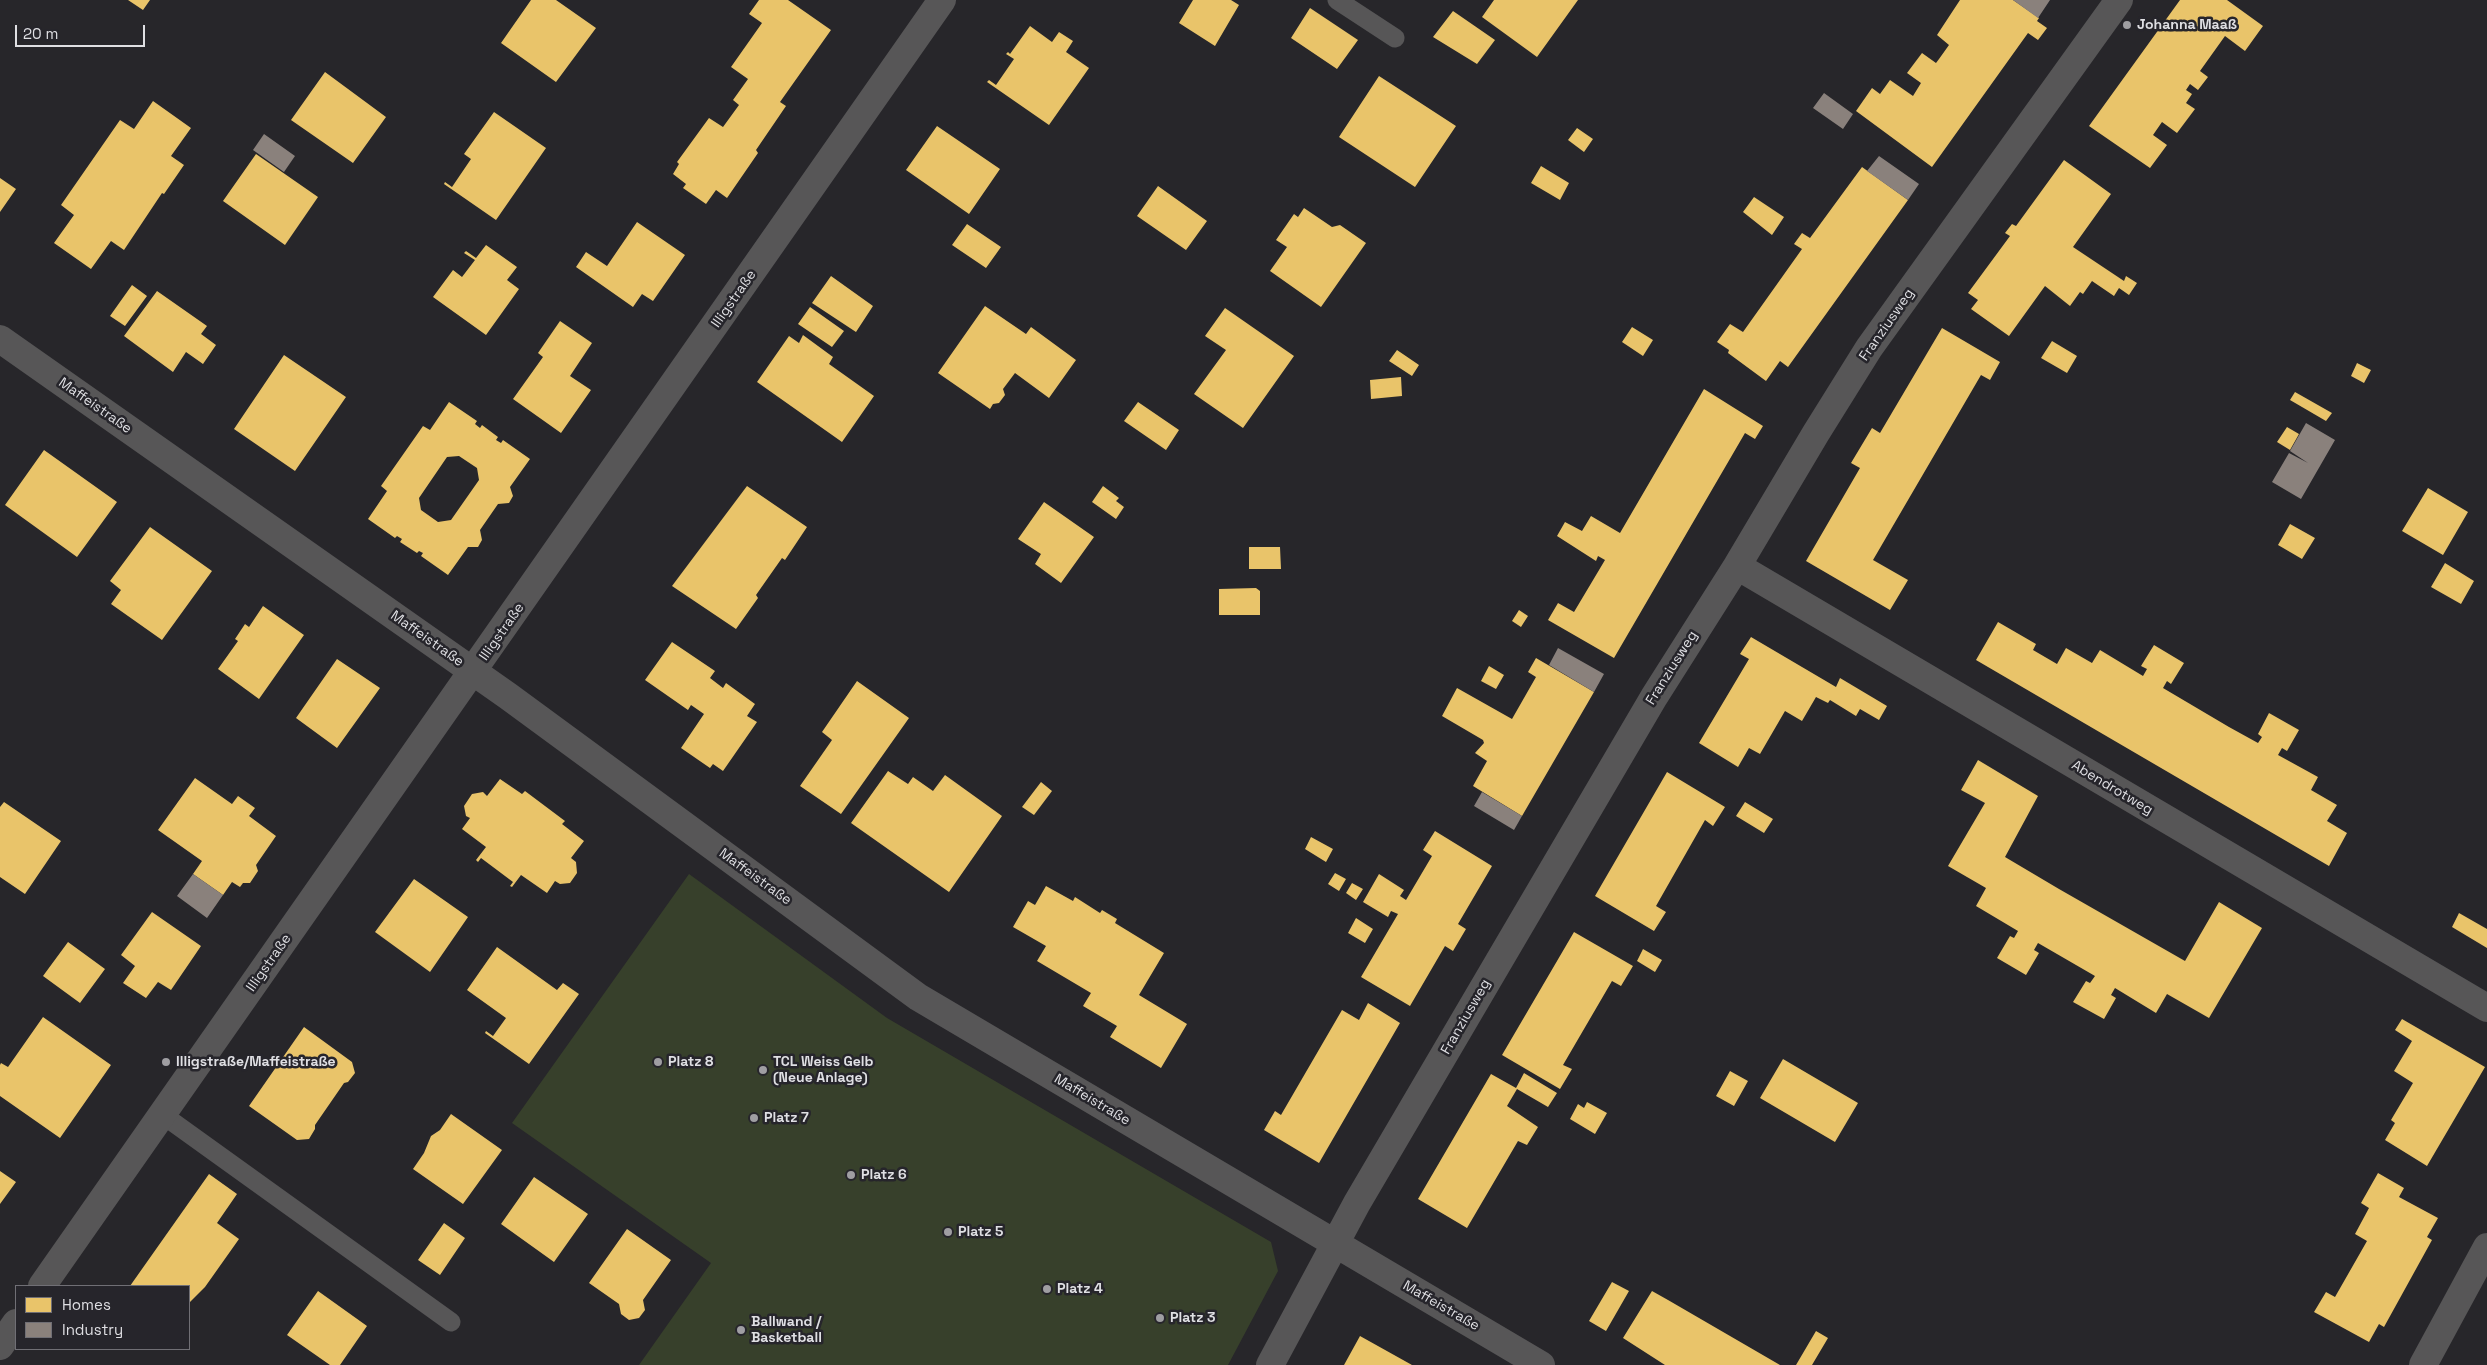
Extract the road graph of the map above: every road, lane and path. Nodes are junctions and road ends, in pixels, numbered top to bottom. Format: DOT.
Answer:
graph roads {
  1 [pos="942,0"];
  2 [pos="1336,0"];
  3 [pos="2119,0"];
  4 [pos="1395,38"];
  5 [pos="0,340"];
  6 [pos="1737,566"];
  7 [pos="474,672"];
  8 [pos="2487,1008"];
  9 [pos="163,1115"];
  10 [pos="1335,1244"];
  11 [pos="2487,1247"];
  12 [pos="43,1285"];
  13 [pos="450,1322"];
  14 [pos="15,1324"];
  15 [pos="0,1346"];
  16 [pos="1270,1365"];
  17 [pos="1541,1365"];
  18 [pos="2423,1365"];
  1 -- 7 [label="street, Illigstraße"];
  2 -- 4 [label="lane"];
  3 -- 6 [label="street, Franziusweg"];
  5 -- 7 [label="street, Maffeistraße"];
  6 -- 8 [label="street, Abendrotweg"];
  6 -- 10 [label="street, Franziusweg"];
  7 -- 9 [label="street, Illigstraße"];
  7 -- 10 [label="street, Maffeistraße"];
  9 -- 12 [label="street, Illigstraße"];
  9 -- 13 [label="lane"];
  10 -- 16 [label="street, Franziusweg"];
  10 -- 17 [label="street, Maffeistraße"];
  11 -- 18 [label="street"];
  14 -- 15 [label="street"];
}
